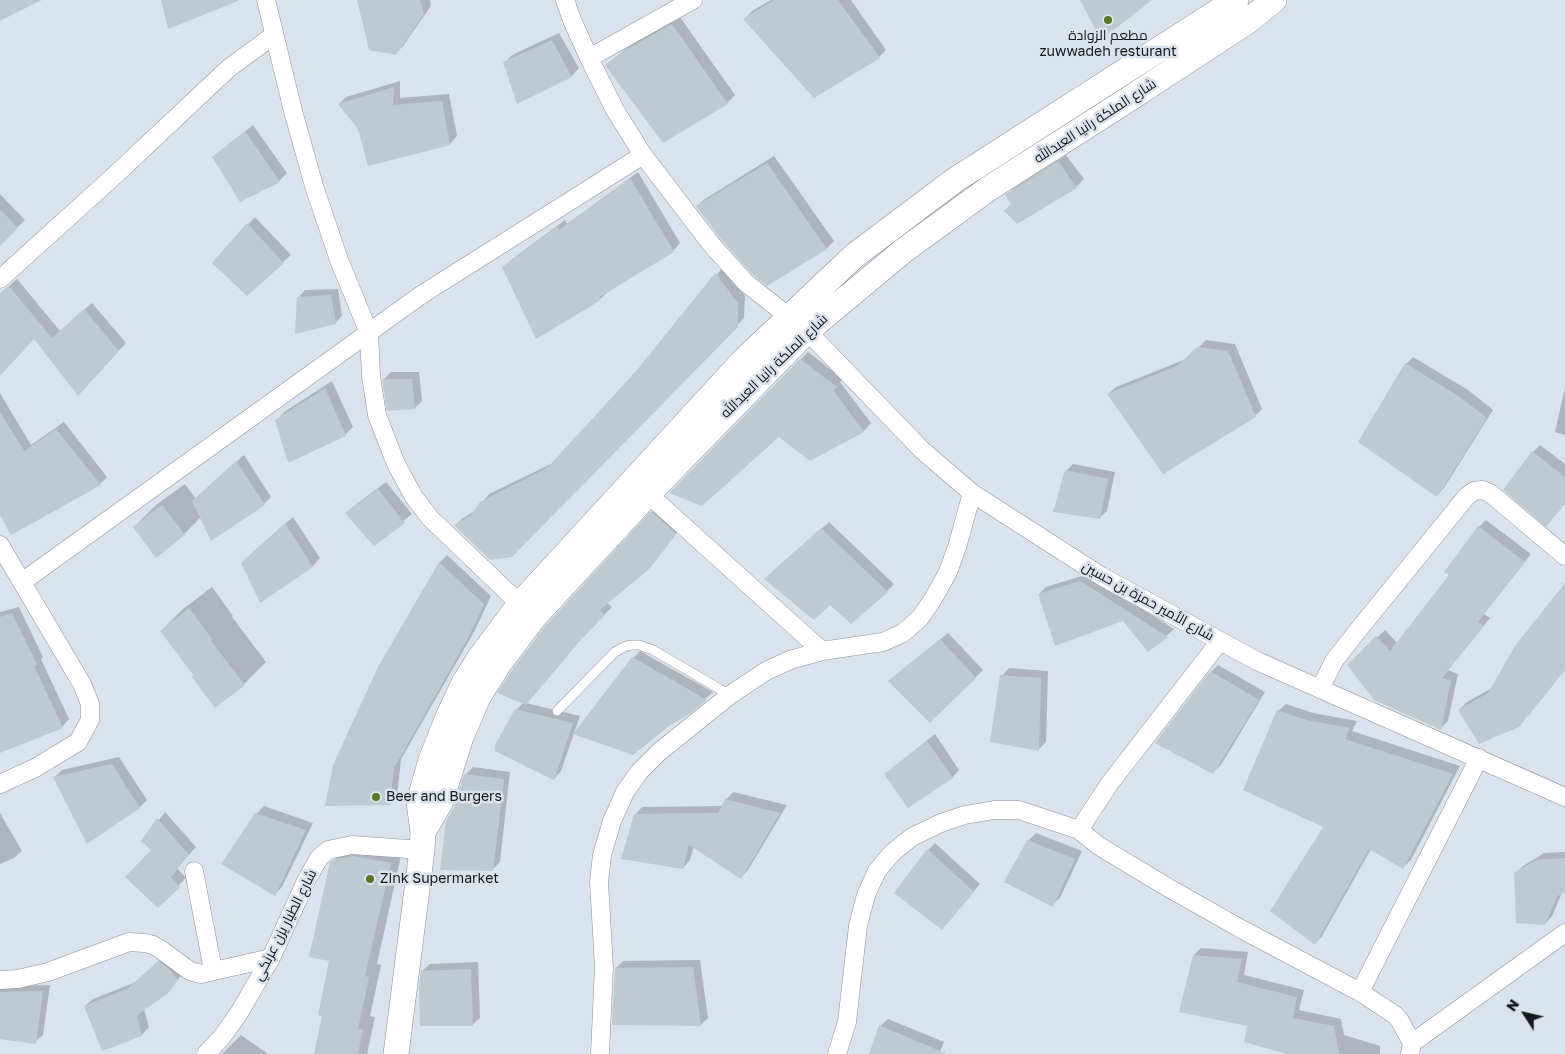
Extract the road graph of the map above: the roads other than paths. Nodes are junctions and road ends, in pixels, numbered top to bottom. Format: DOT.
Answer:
graph roads {
  1 [pos="266,0"];
  2 [pos="565,0"];
  3 [pos="693,0"];
  4 [pos="1274,0"];
  5 [pos="1225,3"];
  6 [pos="274,35"];
  7 [pos="589,58"];
  8 [pos="643,155"];
  9 [pos="0,279"];
  10 [pos="798,324"];
  11 [pos="369,333"];
  12 [pos="972,493"];
  13 [pos="648,494"];
  14 [pos="0,545"];
  15 [pos="1565,556"];
  16 [pos="22,582"];
  17 [pos="520,604"];
  18 [pos="1220,641"];
  19 [pos="822,651"];
  20 [pos="1320,689"];
  21 [pos="730,694"];
  22 [pos="557,711"];
  23 [pos="1479,758"];
  24 [pos="0,784"];
  25 [pos="1565,797"];
  26 [pos="1079,830"];
  27 [pos="423,841"];
  28 [pos="194,871"];
  29 [pos="1565,933"];
  30 [pos="271,958"];
  31 [pos="213,970"];
  32 [pos="0,980"];
  33 [pos="1360,992"];
  34 [pos="1411,1048"];
  35 [pos="206,1054"];
  36 [pos="396,1054"];
  37 [pos="600,1054"];
  38 [pos="837,1054"];
  1 -- 6 [label="street"];
  2 -- 7 [label="street, شارع الأمير حمزة بن حسين"];
  3 -- 7 [label="street"];
  4 -- 10 [label="main road, شارع الملكة رانيا العبدالله"];
  5 -- 10 [label="main road, شارع الملكة رانيا العبدالله"];
  6 -- 9 [label="street"];
  6 -- 11 [label="street"];
  7 -- 8 [label="street, شارع الأمير حمزة بن حسين"];
  8 -- 10 [label="street, شارع الأمير حمزة بن حسين"];
  8 -- 11 [label="street"];
  10 -- 12 [label="street, شارع الأمير حمزة بن حسين"];
  10 -- 13 [label="main road, شارع الملكة رانيا العبدالله"];
  10 -- 17 [label="main road, شارع الملكة رانيا العبدالله"];
  11 -- 16 [label="street"];
  11 -- 17 [label="street"];
  12 -- 18 [label="street, شارع الأمير حمزة بن حسين"];
  12 -- 19 [label="street"];
  13 -- 19 [label="street"];
  13 -- 27 [label="main road, شارع الملكة رانيا العبدالله"];
  14 -- 16 [label="street"];
  15 -- 20 [label="street"];
  16 -- 24 [label="street"];
  17 -- 27 [label="main road, شارع الملكة رانيا العبدالله"];
  18 -- 20 [label="street, شارع الأمير حمزة بن حسين"];
  18 -- 26 [label="street"];
  19 -- 21 [label="street"];
  20 -- 23 [label="street, شارع الأمير حمزة بن حسين"];
  21 -- 22 [label="lane"];
  21 -- 37 [label="street"];
  23 -- 25 [label="street, شارع الأمير حمزة بن حسين"];
  23 -- 33 [label="street"];
  26 -- 33 [label="street"];
  26 -- 38 [label="street"];
  27 -- 30 [label="street, شارع الطيار يزن عرنكي"];
  27 -- 36 [label="main road, شارع الملكة رانيا العبدالله"];
  28 -- 31 [label="street"];
  29 -- 34 [label="street"];
  30 -- 31 [label="street"];
  30 -- 35 [label="street, شارع الطيار يزن عرنكي"];
  31 -- 32 [label="street"];
  33 -- 34 [label="street"];
}
